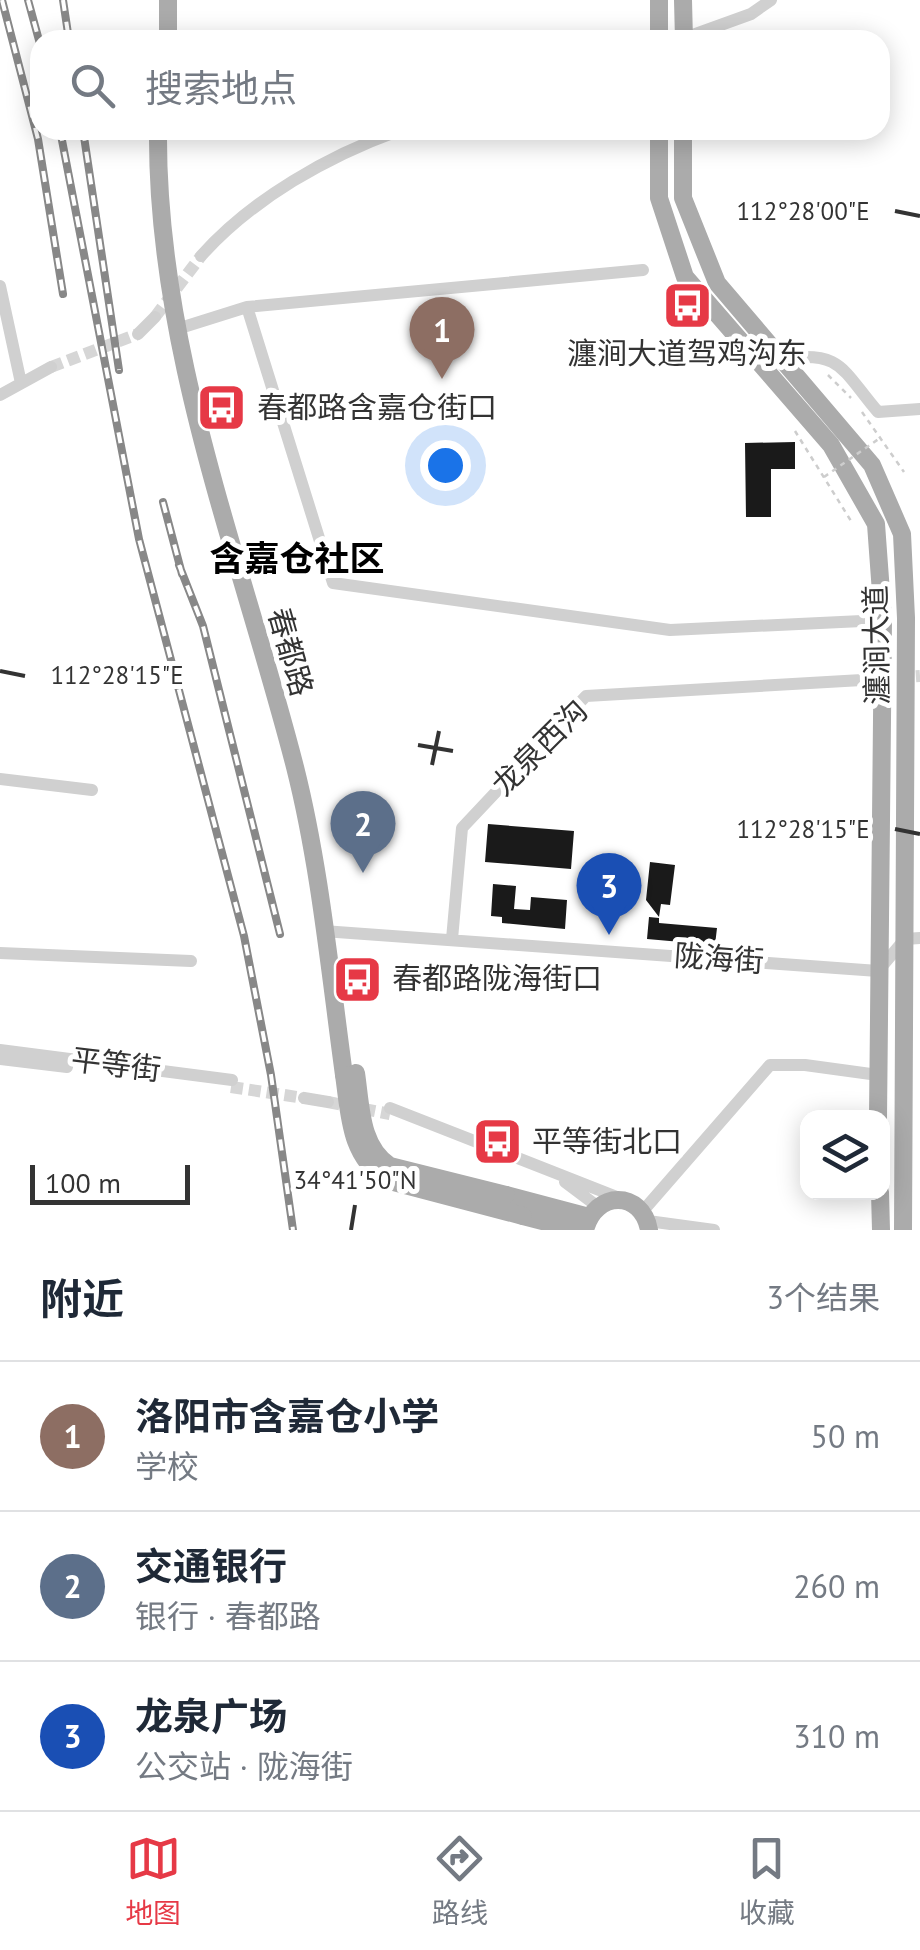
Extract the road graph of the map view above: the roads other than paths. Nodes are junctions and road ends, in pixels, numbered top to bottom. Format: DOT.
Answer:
graph roads {
  1 [pos="158,0"];
  2 [pos="168,0"];
  3 [pos="659,0"];
  4 [pos="684,0"];
  5 [pos="771,0"];
  6 [pos="158,30"];
  7 [pos="168,30"];
  8 [pos="658,30"];
  9 [pos="682,30"];
  10 [pos="709,30"];
  11 [pos="159,140"];
  12 [pos="168,140"];
  13 [pos="372,140"];
  14 [pos="658,140"];
  15 [pos="683,140"];
  16 [pos="201,256"];
  17 [pos="643,270"];
  18 [pos="0,286"];
  19 [pos="247,307"];
  20 [pos="155,317"];
  21 [pos="182,328"];
  22 [pos="138,334"];
  23 [pos="782,359"];
  24 [pos="50,368"];
  25 [pos="21,383"];
  26 [pos="0,394"];
  27 [pos="920,409"];
  28 [pos="883,620"];
  29 [pos="862,680"];
  30 [pos="0,779"];
  31 [pos="92,790"];
  32 [pos="327,930"];
  33 [pos="452,938"];
  34 [pos="913,939"];
  35 [pos="0,953"];
  36 [pos="191,961"];
  37 [pos="878,971"];
  38 [pos="0,1050"];
  39 [pos="0,1059"];
  40 [pos="878,1075"];
  41 [pos="913,1078"];
  42 [pos="304,1095"];
  43 [pos="328,1099"];
  44 [pos="878,1110"];
  45 [pos="880,1200"];
  46 [pos="643,1217"];
  47 [pos="580,1220"];
  48 [pos="714,1230"];
  49 [pos="880,1230"];
  50 [pos="903,1230"];
  1 -- 6 [label="main road"];
  2 -- 7 [label="main road"];
  3 -- 8 [label="main road"];
  4 -- 9 [label="main road"];
  5 -- 10 [label="street"];
  11 -- 21 [label="main road, 春都路"];
  12 -- 21 [label="main road, 春都路"];
  13 -- 16 [label="street"];
  14 -- 28 [label="main road, 瀍涧大道"];
  15 -- 23 [label="main road, 瀍涧大道"];
  17 -- 19 [label="street"];
  18 -- 25 [label="street"];
  19 -- 21 [label="street"];
  19 -- 28 [label="street"];
  20 -- 22 [label="street"];
  21 -- 32 [label="main road, 春都路"];
  23 -- 27 [label="street"];
  23 -- 34 [label="main road, 瀍涧大道"];
  24 -- 25 [label="street"];
  25 -- 26 [label="street"];
  28 -- 37 [label="main road, 瀍涧大道"];
  29 -- 33 [label="street, 龙泉西沟"];
  30 -- 31 [label="street"];
  32 -- 33 [label="street, 陇海街"];
  32 -- 47 [label="main road, 春都路, bridge"];
  33 -- 37 [label="street, 陇海街"];
  34 -- 37 [label="street"];
  34 -- 41 [label="main road, 瀍涧大道"];
  35 -- 36 [label="street"];
  37 -- 40 [label="main road, 瀍涧大道"];
  38 -- 39 [label="street, 平等街"];
  40 -- 44 [label="main road, 瀍涧大道"];
  40 -- 46 [label="street"];
  41 -- 50 [label="main road, 瀍涧大道"];
  42 -- 43 [label="street"];
  45 -- 49 [label="main road"];
  46 -- 47 [label="main road, 春都路"];
  46 -- 47 [label="street"];
  46 -- 48 [label="street"];
}
